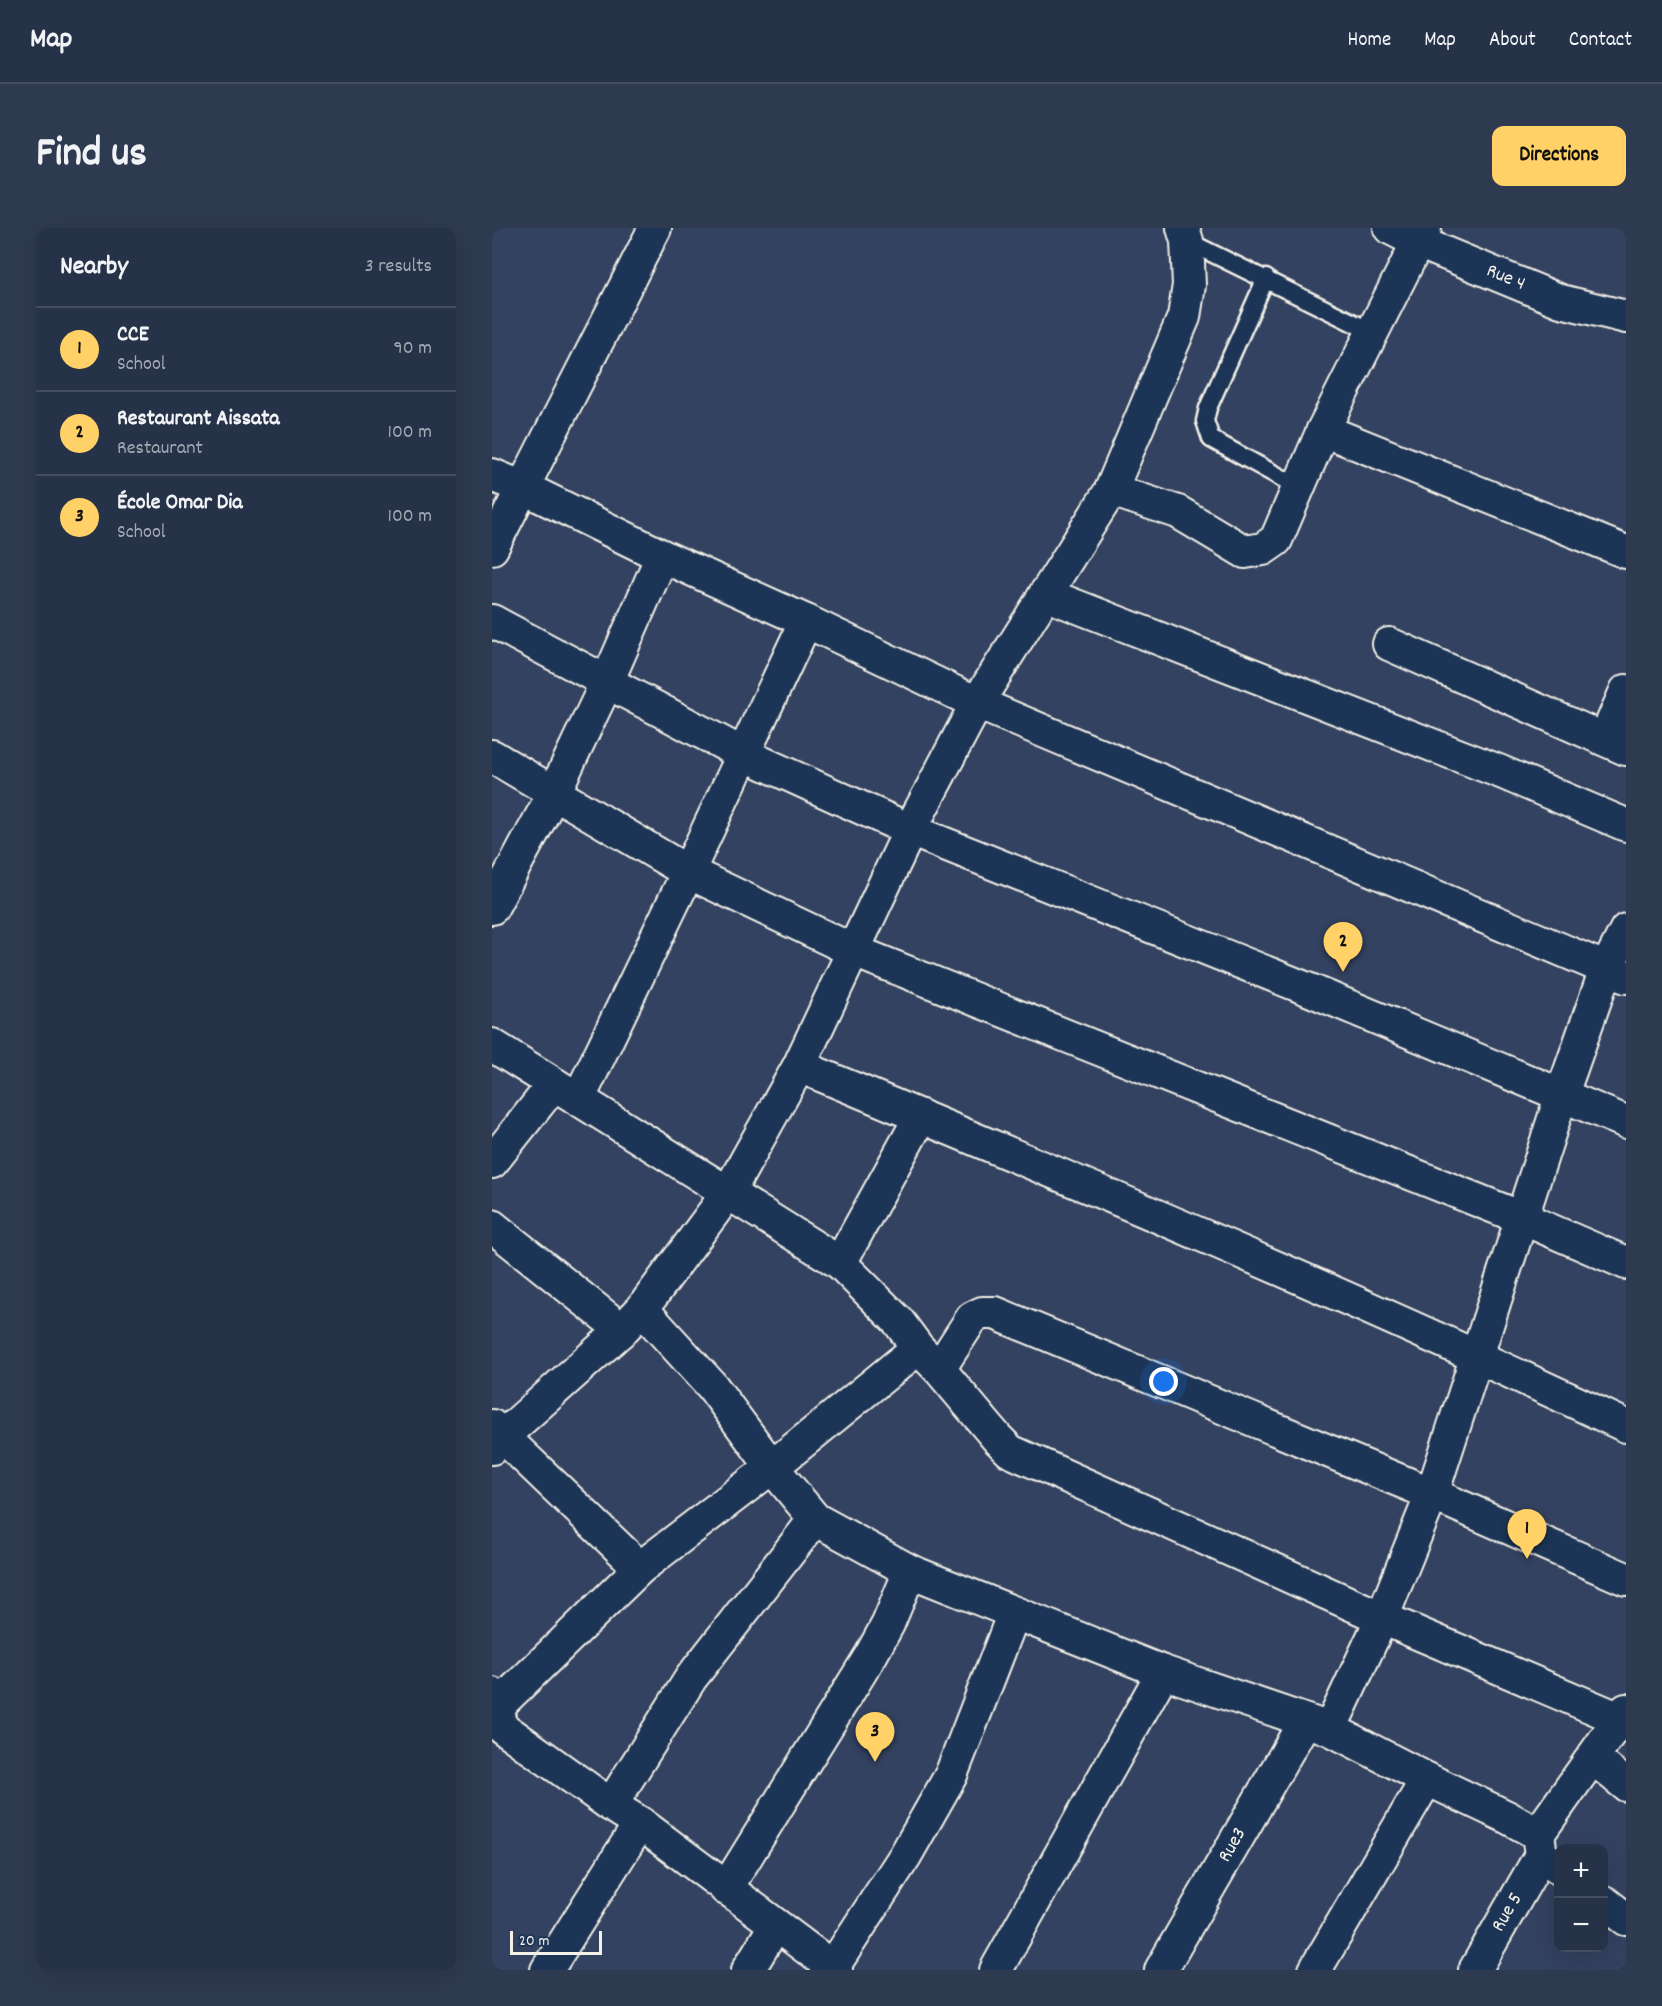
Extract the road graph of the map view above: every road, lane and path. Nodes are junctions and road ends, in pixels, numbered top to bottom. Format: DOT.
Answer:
graph roads {
  1 [pos="655,228"];
  2 [pos="1390,228"];
  3 [pos="1185,234"];
  4 [pos="1421,235"];
  5 [pos="1266,278"];
  6 [pos="1626,317"];
  7 [pos="1372,332"];
  8 [pos="1323,430"];
  9 [pos="492,476"];
  10 [pos="1298,487"];
  11 [pos="524,488"];
  12 [pos="1111,490"];
  13 [pos="492,548"];
  14 [pos="1626,552"];
  15 [pos="662,556"];
  16 [pos="1045,594"];
  17 [pos="492,621"];
  18 [pos="806,621"];
  19 [pos="1389,644"];
  20 [pos="607,682"];
  21 [pos="1626,691"];
  22 [pos="977,703"];
  23 [pos="1616,744"];
  24 [pos="743,754"];
  25 [pos="492,756"];
  26 [pos="554,793"];
  27 [pos="1626,825"];
  28 [pos="910,830"];
  29 [pos="688,872"];
  30 [pos="492,908"];
  31 [pos="1626,930"];
  32 [pos="854,951"];
  33 [pos="1616,973"];
  34 [pos="492,1045"];
  35 [pos="799,1066"];
  36 [pos="567,1091"];
  37 [pos="1562,1094"];
  38 [pos="921,1116"];
  39 [pos="1626,1122"];
  40 [pos="492,1162"];
  41 [pos="728,1193"];
  42 [pos="1522,1218"];
  43 [pos="492,1226"];
  44 [pos="840,1263"];
  45 [pos="1626,1263"];
  46 [pos="632,1319"];
  47 [pos="1478,1355"];
  48 [pos="929,1358"];
  49 [pos="1626,1426"];
  50 [pos="496,1436"];
  51 [pos="772,1467"];
  52 [pos="1432,1494"];
  53 [pos="815,1520"];
  54 [pos="640,1568"];
  55 [pos="910,1571"];
  56 [pos="1626,1579"];
  57 [pos="1014,1613"];
  58 [pos="1382,1618"];
  59 [pos="1163,1672"];
  60 [pos="495,1712"];
  61 [pos="1623,1715"];
  62 [pos="1317,1725"];
  63 [pos="1593,1758"];
  64 [pos="1427,1779"];
  65 [pos="1626,1785"];
  66 [pos="611,1805"];
  67 [pos="640,1823"];
  68 [pos="1546,1852"];
  69 [pos="726,1889"];
  70 [pos="1608,1905"];
  71 [pos="1626,1919"];
  72 [pos="775,1926"];
  73 [pos="833,1969"];
  74 [pos="547,1970"];
  75 [pos="748,1970"];
  76 [pos="996,1970"];
  77 [pos="1161,1970"];
  78 [pos="1315,1970"];
  79 [pos="1475,1970"];
  1 -- 11 [label="street"];
  2 -- 4 [label="street, Rue 4"];
  3 -- 5 [label="lane"];
  3 -- 12 [label="street"];
  4 -- 6 [label="street, Rue 4"];
  4 -- 7 [label="street"];
  5 -- 7 [label="lane"];
  5 -- 10 [label="lane"];
  7 -- 8 [label="street"];
  8 -- 10 [label="street"];
  8 -- 14 [label="street"];
  9 -- 11 [label="street"];
  10 -- 12 [label="street"];
  11 -- 13 [label="street"];
  11 -- 15 [label="street"];
  12 -- 16 [label="street"];
  15 -- 18 [label="street"];
  15 -- 20 [label="street"];
  16 -- 22 [label="street"];
  16 -- 27 [label="street"];
  17 -- 20 [label="street"];
  18 -- 22 [label="street"];
  18 -- 24 [label="street"];
  19 -- 23 [label="street"];
  20 -- 24 [label="street"];
  20 -- 26 [label="street"];
  21 -- 23 [label="street"];
  22 -- 28 [label="street"];
  22 -- 33 [label="street"];
  24 -- 28 [label="street"];
  24 -- 29 [label="street"];
  25 -- 26 [label="street"];
  26 -- 29 [label="street"];
  26 -- 30 [label="street"];
  28 -- 32 [label="street"];
  28 -- 37 [label="street"];
  29 -- 32 [label="street"];
  29 -- 36 [label="street"];
  31 -- 33 [label="street, Rue3"];
  32 -- 35 [label="street"];
  32 -- 42 [label="street"];
  33 -- 37 [label="street, Rue3"];
  34 -- 36 [label="street"];
  35 -- 38 [label="street"];
  35 -- 41 [label="street"];
  36 -- 40 [label="street"];
  36 -- 41 [label="street"];
  37 -- 39 [label="street"];
  37 -- 42 [label="street, Rue3"];
  38 -- 44 [label="street"];
  38 -- 47 [label="street"];
  41 -- 44 [label="street"];
  41 -- 46 [label="street"];
  42 -- 45 [label="street"];
  42 -- 47 [label="street, Rue3"];
  43 -- 46 [label="street"];
  44 -- 48 [label="street"];
  46 -- 50 [label="street"];
  46 -- 51 [label="street"];
  47 -- 49 [label="street"];
  47 -- 52 [label="street, Rue3"];
  48 -- 51 [label="street"];
  48 -- 52 [label="street"];
  48 -- 58 [label="street"];
  50 -- 54 [label="street"];
  51 -- 53 [label="street"];
  51 -- 54 [label="street"];
  52 -- 56 [label="street"];
  52 -- 58 [label="street, Rue3"];
  53 -- 55 [label="street"];
  53 -- 66 [label="street"];
  54 -- 60 [label="street"];
  55 -- 57 [label="street"];
  55 -- 69 [label="street"];
  57 -- 59 [label="street"];
  57 -- 73 [label="street"];
  58 -- 61 [label="street"];
  58 -- 62 [label="street, Rue3"];
  59 -- 62 [label="street"];
  59 -- 76 [label="street"];
  60 -- 66 [label="street"];
  61 -- 63 [label="street, Rue 5"];
  62 -- 64 [label="street"];
  62 -- 77 [label="street, Rue3"];
  63 -- 65 [label="street"];
  63 -- 68 [label="street, Rue 5"];
  64 -- 68 [label="street"];
  64 -- 78 [label="street"];
  66 -- 67 [label="street"];
  67 -- 69 [label="street"];
  67 -- 74 [label="street"];
  68 -- 79 [label="street, Rue 5"];
  69 -- 72 [label="street"];
  70 -- 71 [label="street"];
  72 -- 73 [label="street"];
  72 -- 75 [label="street"];
}
